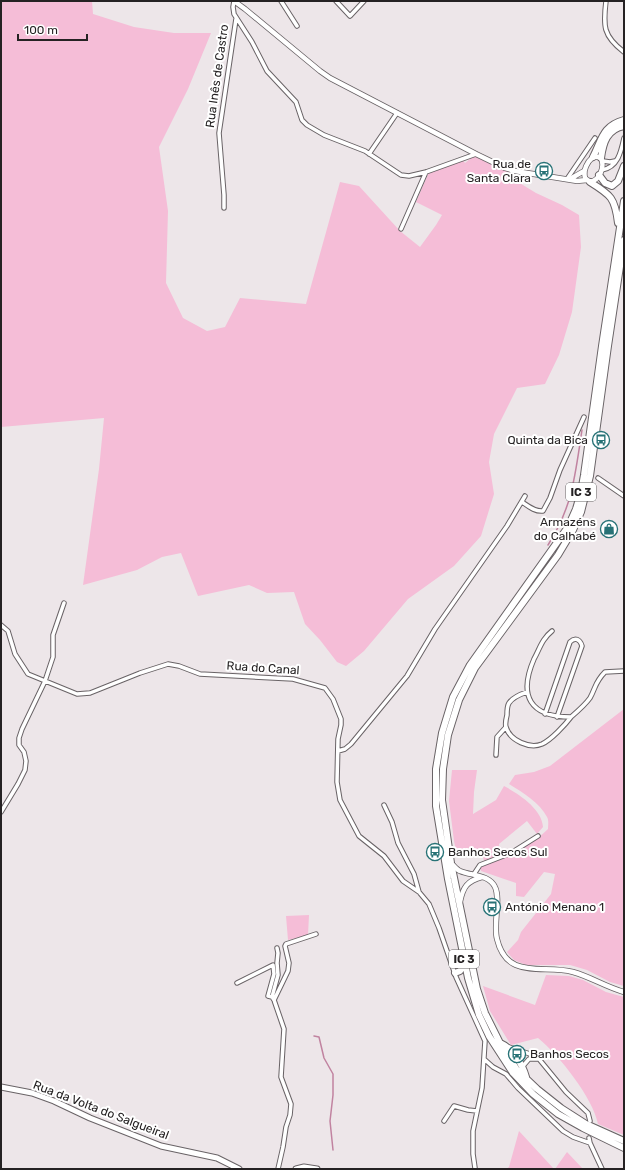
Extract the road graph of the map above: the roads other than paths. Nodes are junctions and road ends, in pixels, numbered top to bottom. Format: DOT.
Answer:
graph roads {
  1 [pos="234,1"];
  2 [pos="281,1"];
  3 [pos="336,1"];
  4 [pos="364,1"];
  5 [pos="606,1"];
  6 [pos="236,18"];
  7 [pos="297,26"];
  8 [pos="624,52"];
  9 [pos="397,113"];
  10 [pos="623,123"];
  11 [pos="595,138"];
  12 [pos="624,138"];
  13 [pos="369,154"];
  14 [pos="476,154"];
  15 [pos="593,157"];
  16 [pos="602,160"];
  17 [pos="616,161"];
  18 [pos="624,166"];
  19 [pos="584,171"];
  20 [pos="426,172"];
  21 [pos="601,172"];
  22 [pos="569,179"];
  23 [pos="589,181"];
  24 [pos="624,201"];
  25 [pos="224,208"];
  26 [pos="401,229"];
  27 [pos="619,233"];
  28 [pos="624,240"];
  29 [pos="624,262"];
  30 [pos="619,274"];
  31 [pos="584,417"];
  32 [pos="598,478"];
  33 [pos="525,496"];
  34 [pos="624,496"];
  35 [pos="522,502"];
  36 [pos="64,603"];
  37 [pos="1,625"];
  38 [pos="552,631"];
  39 [pos="624,671"];
  40 [pos="45,681"];
  41 [pos="527,692"];
  42 [pos="545,714"];
  43 [pos="557,716"];
  44 [pos="571,717"];
  45 [pos="506,727"];
  46 [pos="338,751"];
  47 [pos="496,755"];
  48 [pos="384,805"];
  49 [pos="1,812"];
  50 [pos="538,836"];
  51 [pos="451,863"];
  52 [pos="474,874"];
  53 [pos="482,878"];
  54 [pos="419,892"];
  55 [pos="460,905"];
  56 [pos="316,934"];
  57 [pos="277,948"];
  58 [pos="465,963"];
  59 [pos="455,975"];
  60 [pos="468,978"];
  61 [pos="237,983"];
  62 [pos="624,992"];
  63 [pos="273,999"];
  64 [pos="500,1043"];
  65 [pos="508,1046"];
  66 [pos="484,1058"];
  67 [pos="539,1059"];
  68 [pos="523,1066"];
  69 [pos="526,1077"];
  70 [pos="1,1086"];
  71 [pos="477,1111"];
  72 [pos="590,1120"];
  73 [pos="444,1121"];
  74 [pos="589,1138"];
  75 [pos="624,1141"];
  76 [pos="590,1143"];
  77 [pos="624,1148"];
  78 [pos="476,1168"];
  79 [pos="238,1169"];
  80 [pos="278,1169"];
  81 [pos="296,1169"];
  82 [pos="317,1169"];
  83 [pos="602,1169"];
  1 -- 6 [label="street, Rua Inês de Castro"];
  1 -- 9 [label="street"];
  2 -- 7 [label="street"];
  3 -- 4 [label="street"];
  5 -- 8 [label="street"];
  6 -- 13 [label="street"];
  6 -- 25 [label="street, Rua Inês de Castro"];
  9 -- 13 [label="street"];
  9 -- 14 [label="street"];
  10 -- 15 [label="highway"];
  10 -- 16 [label="highway"];
  11 -- 22 [label="street"];
  12 -- 17 [label="street"];
  13 -- 20 [label="street"];
  14 -- 20 [label="street"];
  14 -- 22 [label="street"];
  15 -- 16 [label="street"];
  15 -- 19 [label="street"];
  16 -- 17 [label="street"];
  16 -- 21 [label="street"];
  17 -- 21 [label="street"];
  18 -- 21 [label="highway"];
  19 -- 22 [label="street"];
  19 -- 23 [label="street"];
  20 -- 26 [label="street"];
  21 -- 23 [label="street"];
  22 -- 23 [label="street"];
  23 -- 27 [label="highway"];
  24 -- 27 [label="highway, IC 3"];
  27 -- 58 [label="highway, IC 3"];
  28 -- 30 [label="highway, IC 3"];
  29 -- 30 [label="highway"];
  30 -- 51 [label="highway, IC 3"];
  31 -- 35 [label="street"];
  32 -- 34 [label="street"];
  33 -- 35 [label="street"];
  35 -- 46 [label="street"];
  36 -- 40 [label="street"];
  37 -- 40 [label="street, Rua do Canal"];
  38 -- 41 [label="street"];
  39 -- 44 [label="street"];
  40 -- 46 [label="street, Rua do Canal"];
  40 -- 49 [label="street"];
  41 -- 42 [label="street"];
  41 -- 45 [label="street"];
  42 -- 43 [label="street"];
  42 -- 43 [label="street"];
  43 -- 44 [label="street"];
  44 -- 45 [label="street"];
  45 -- 47 [label="street"];
  46 -- 54 [label="street, Rua do Canal"];
  48 -- 54 [label="street"];
  50 -- 52 [label="street"];
  51 -- 52 [label="street"];
  51 -- 55 [label="highway, IC 3"];
  52 -- 53 [label="street"];
  53 -- 55 [label="street"];
  53 -- 62 [label="street"];
  54 -- 59 [label="street, Rua do Canal"];
  55 -- 64 [label="highway, IC 3"];
  56 -- 63 [label="street"];
  57 -- 63 [label="street"];
  58 -- 59 [label="highway"];
  58 -- 60 [label="highway, IC 3"];
  59 -- 60 [label="highway"];
  59 -- 66 [label="street, Rua do Canal"];
  60 -- 77 [label="highway, IC 3"];
  61 -- 63 [label="street"];
  63 -- 80 [label="street"];
  64 -- 65 [label="highway"];
  64 -- 69 [label="highway, IC 3"];
  65 -- 67 [label="street"];
  65 -- 68 [label="highway"];
  66 -- 71 [label="street, Rua do Canal"];
  66 -- 76 [label="street"];
  67 -- 68 [label="street"];
  67 -- 72 [label="street"];
  68 -- 69 [label="highway"];
  69 -- 75 [label="highway, IC 3"];
  70 -- 79 [label="main road, Rua da Volta do Salgueiral"];
  71 -- 73 [label="street"];
  71 -- 78 [label="street, Rua do Canal"];
  74 -- 76 [label="street"];
  76 -- 83 [label="street"];
  81 -- 82 [label="main road"];
}
